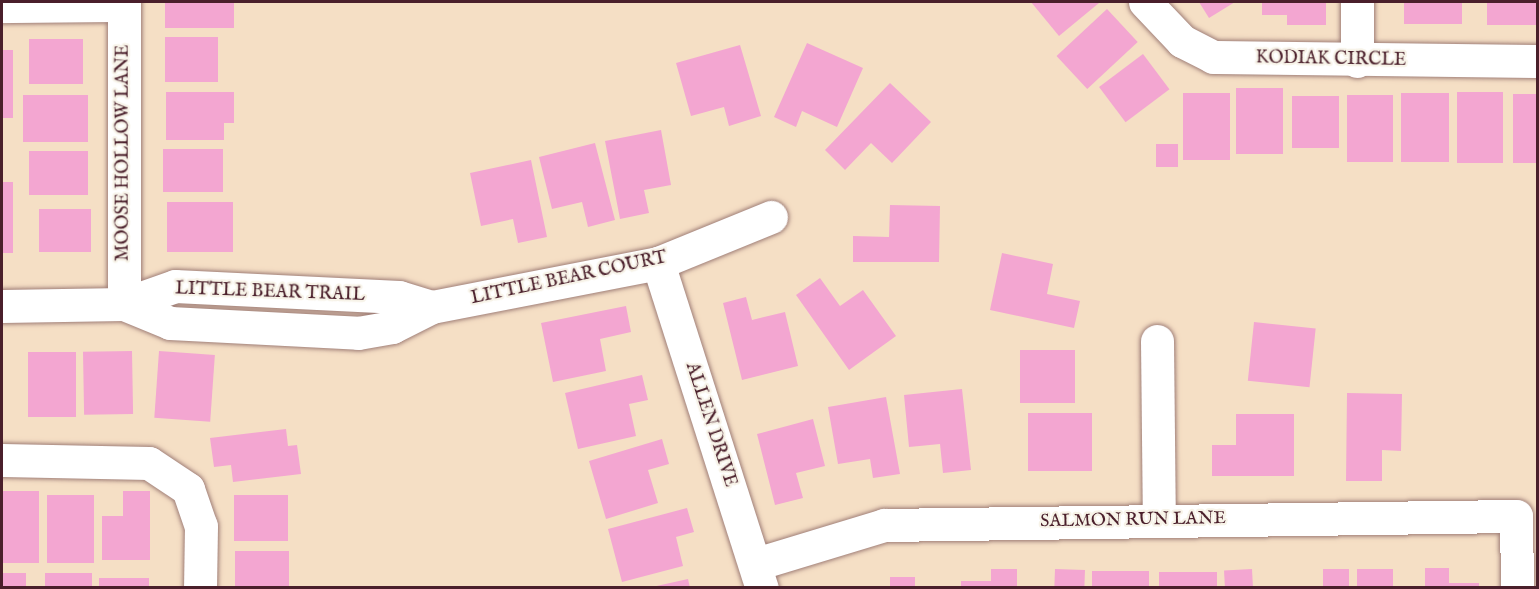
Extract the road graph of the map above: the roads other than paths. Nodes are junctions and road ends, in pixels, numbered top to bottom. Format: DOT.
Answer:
graph roads {
  1 [pos="1145,2"];
  2 [pos="1357,2"];
  3 [pos="124,3"];
  4 [pos="2,6"];
  5 [pos="1357,61"];
  6 [pos="1538,61"];
  7 [pos="771,217"];
  8 [pos="658,263"];
  9 [pos="124,304"];
  10 [pos="2,306"];
  11 [pos="387,312"];
  12 [pos="1157,341"];
  13 [pos="2,460"];
  14 [pos="1159,520"];
  15 [pos="759,576"];
  16 [pos="200,588"];
  17 [pos="1517,588"];
  1 -- 5 [label="street, KODIAK CIRCLE"];
  2 -- 5 [label="street"];
  3 -- 4 [label="street"];
  3 -- 9 [label="street, MOOSE HOLLOW LANE"];
  5 -- 6 [label="street, KODIAK CIRCLE"];
  7 -- 8 [label="street, LITTLE BEAR COURT"];
  8 -- 11 [label="street, LITTLE BEAR COURT"];
  8 -- 15 [label="street, ALLEN DRIVE"];
  9 -- 10 [label="street, LITTLE BEAR TRAIL"];
  9 -- 11 [label="street, LITTLE BEAR TRAIL"];
  12 -- 14 [label="street"];
  13 -- 16 [label="street"];
  14 -- 15 [label="street, SALMON RUN LANE"];
  14 -- 17 [label="street, SALMON RUN LANE"];
}
